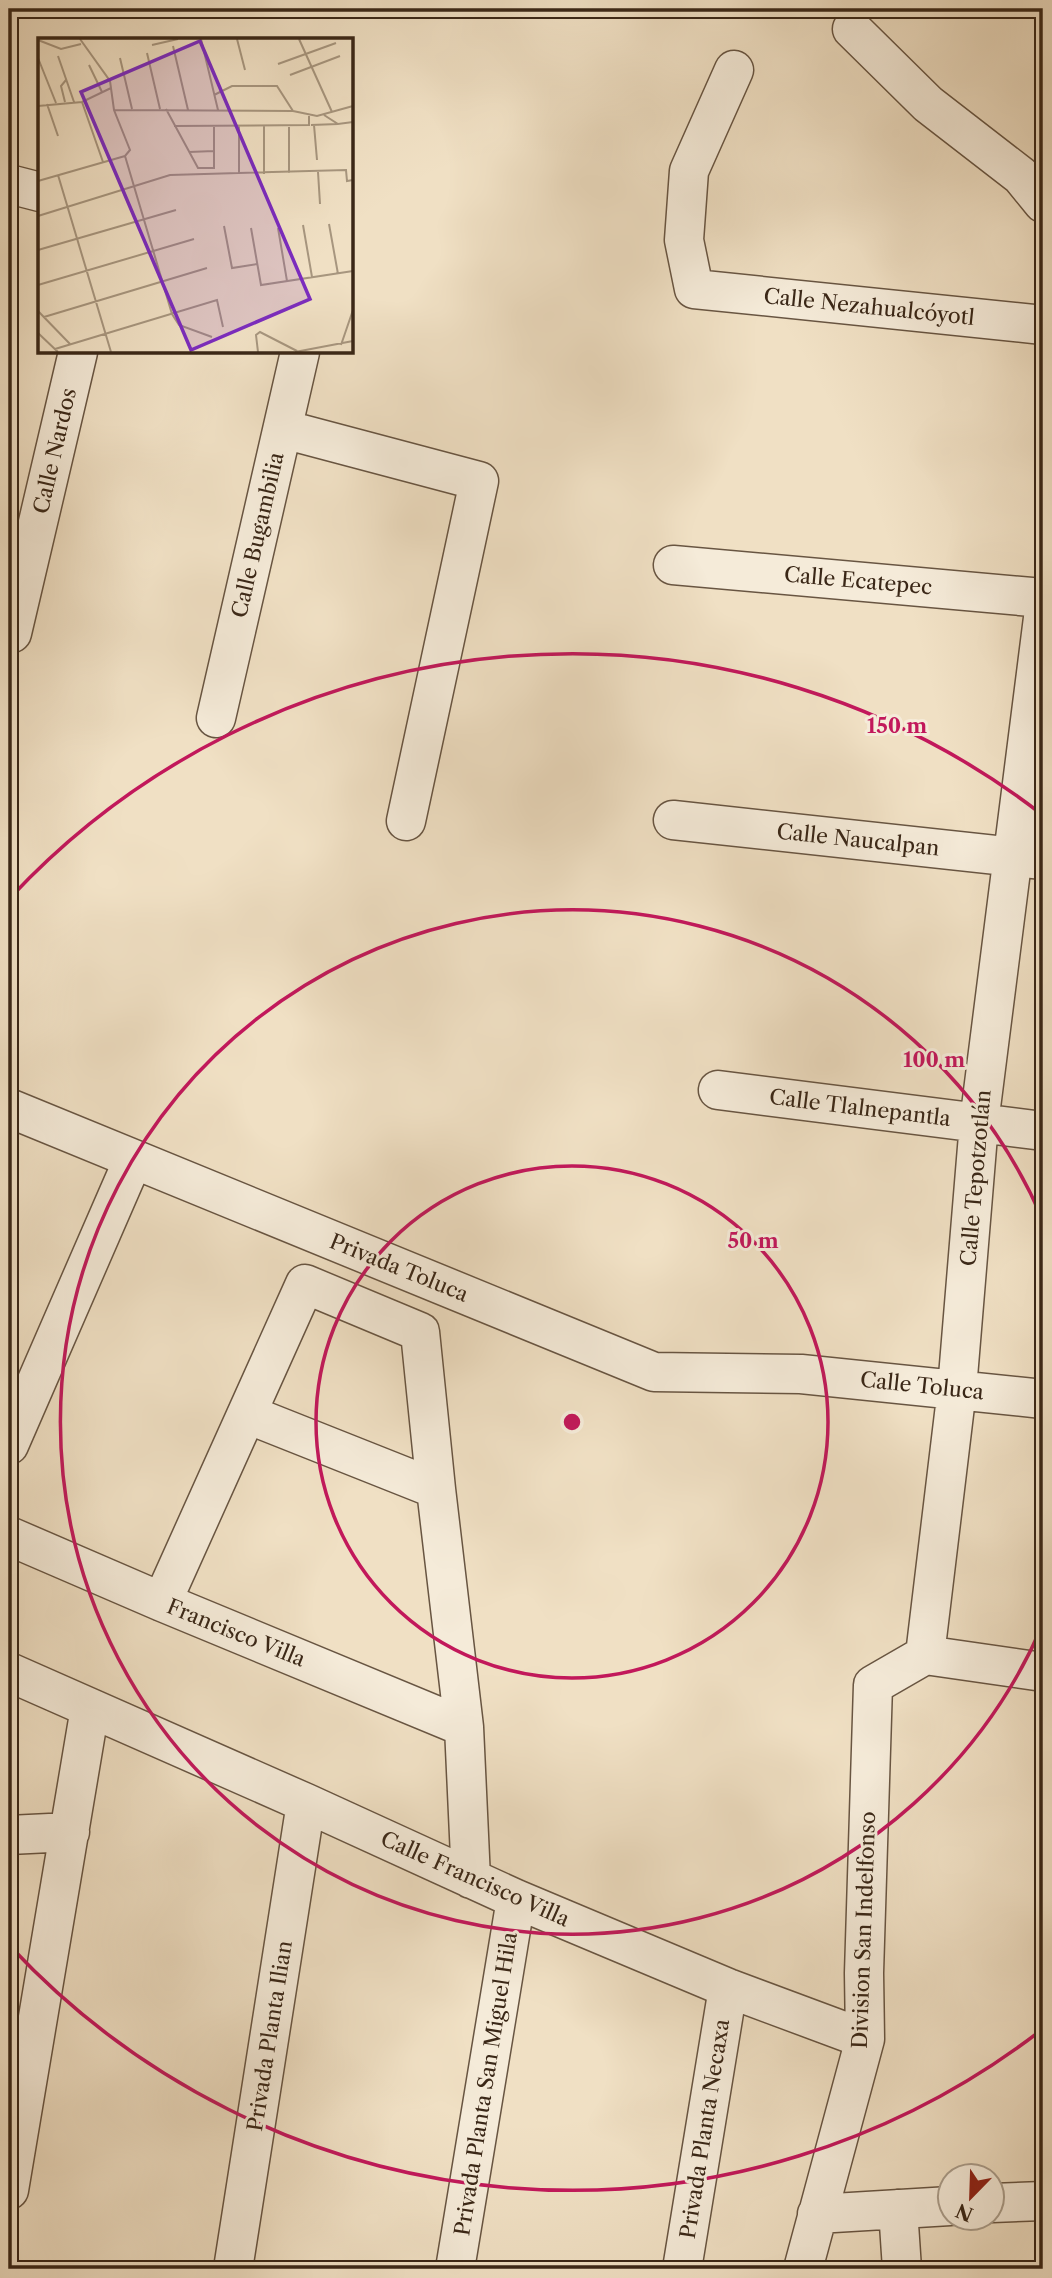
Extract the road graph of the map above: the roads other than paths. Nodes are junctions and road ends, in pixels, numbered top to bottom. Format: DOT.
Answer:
graph roads {
  1 [pos="852,29"];
  2 [pos="734,70"];
  3 [pos="9,184"];
  4 [pos="38,191"];
  5 [pos="1043,203"];
  6 [pos="1043,325"];
  7 [pos="78,354"];
  8 [pos="300,354"];
  9 [pos="283,429"];
  10 [pos="673,565"];
  11 [pos="1043,598"];
  12 [pos="1043,618"];
  13 [pos="12,633"];
  14 [pos="216,718"];
  15 [pos="673,820"];
  16 [pos="406,821"];
  17 [pos="1028,858"];
  18 [pos="718,1090"];
  19 [pos="9,1108"];
  20 [pos="979,1123"];
  21 [pos="1043,1131"];
  22 [pos="133,1160"];
  23 [pos="801,1374"];
  24 [pos="957,1389"];
  25 [pos="1043,1399"];
  26 [pos="247,1415"];
  27 [pos="9,1445"];
  28 [pos="436,1489"];
  29 [pos="9,1536"];
  30 [pos="162,1602"];
  31 [pos="925,1655"];
  32 [pos="9,1672"];
  33 [pos="1043,1672"];
  34 [pos="90,1709"];
  35 [pos="464,1727"];
  36 [pos="306,1803"];
  37 [pos="70,1832"];
  38 [pos="9,1835"];
  39 [pos="471,1879"];
  40 [pos="516,1899"];
  41 [pos="728,1989"];
  42 [pos="865,2039"];
  43 [pos="9,2190"];
  44 [pos="1043,2200"];
  45 [pos="1006,2202"];
  46 [pos="936,2207"];
  47 [pos="898,2209"];
  48 [pos="817,2214"];
  49 [pos="233,2269"];
  50 [pos="456,2269"];
  51 [pos="682,2269"];
  52 [pos="803,2269"];
  53 [pos="902,2269"];
  1 -- 5 [label="street"];
  2 -- 6 [label="street, Calle Nezahualcóyotl"];
  3 -- 4 [label="street"];
  7 -- 13 [label="street, Calle Nardos"];
  8 -- 9 [label="street, Calle Bugambilia"];
  9 -- 14 [label="street, Calle Bugambilia"];
  9 -- 16 [label="street"];
  10 -- 11 [label="street, Calle Ecatepec"];
  12 -- 17 [label="street, Calle Tepotzotlán"];
  15 -- 17 [label="street, Calle Naucalpan"];
  17 -- 20 [label="street, Calle Tepotzotlán"];
  18 -- 20 [label="street, Calle Tlalnepantla"];
  19 -- 22 [label="street, Privada Toluca"];
  20 -- 21 [label="street, Calle Tlalnepantla"];
  20 -- 24 [label="street, Calle Tepotzotlán"];
  22 -- 23 [label="street, Privada Toluca"];
  22 -- 27 [label="street"];
  23 -- 24 [label="street, Calle Toluca"];
  24 -- 25 [label="street, Calle Toluca"];
  24 -- 31 [label="street, Calle Tepotzotlán"];
  26 -- 28 [label="street"];
  26 -- 28 [label="street"];
  26 -- 30 [label="street"];
  28 -- 35 [label="street"];
  29 -- 30 [label="street, Francisco Villa"];
  30 -- 35 [label="street, Francisco Villa"];
  31 -- 33 [label="street"];
  31 -- 42 [label="street, Division San Indelfonso"];
  32 -- 34 [label="street, Calle Francisco Villa"];
  34 -- 36 [label="street, Calle Francisco Villa"];
  34 -- 37 [label="street"];
  35 -- 39 [label="street"];
  36 -- 39 [label="street, Calle Francisco Villa"];
  36 -- 49 [label="street, Privada Planta Ilian"];
  37 -- 38 [label="street"];
  37 -- 43 [label="street"];
  39 -- 40 [label="street, Calle Francisco Villa"];
  40 -- 41 [label="street, Calle Francisco Villa"];
  40 -- 50 [label="street, Privada Planta San Miguel Hila"];
  41 -- 42 [label="street, Calle Francisco Villa"];
  41 -- 51 [label="street, Privada Planta Necaxa"];
  42 -- 48 [label="street, Division San Indelfonso"];
  44 -- 45 [label="street"];
  46 -- 47 [label="street"];
  47 -- 48 [label="street"];
  47 -- 53 [label="street"];
  48 -- 52 [label="street, Division San Indelfonso"];
}
